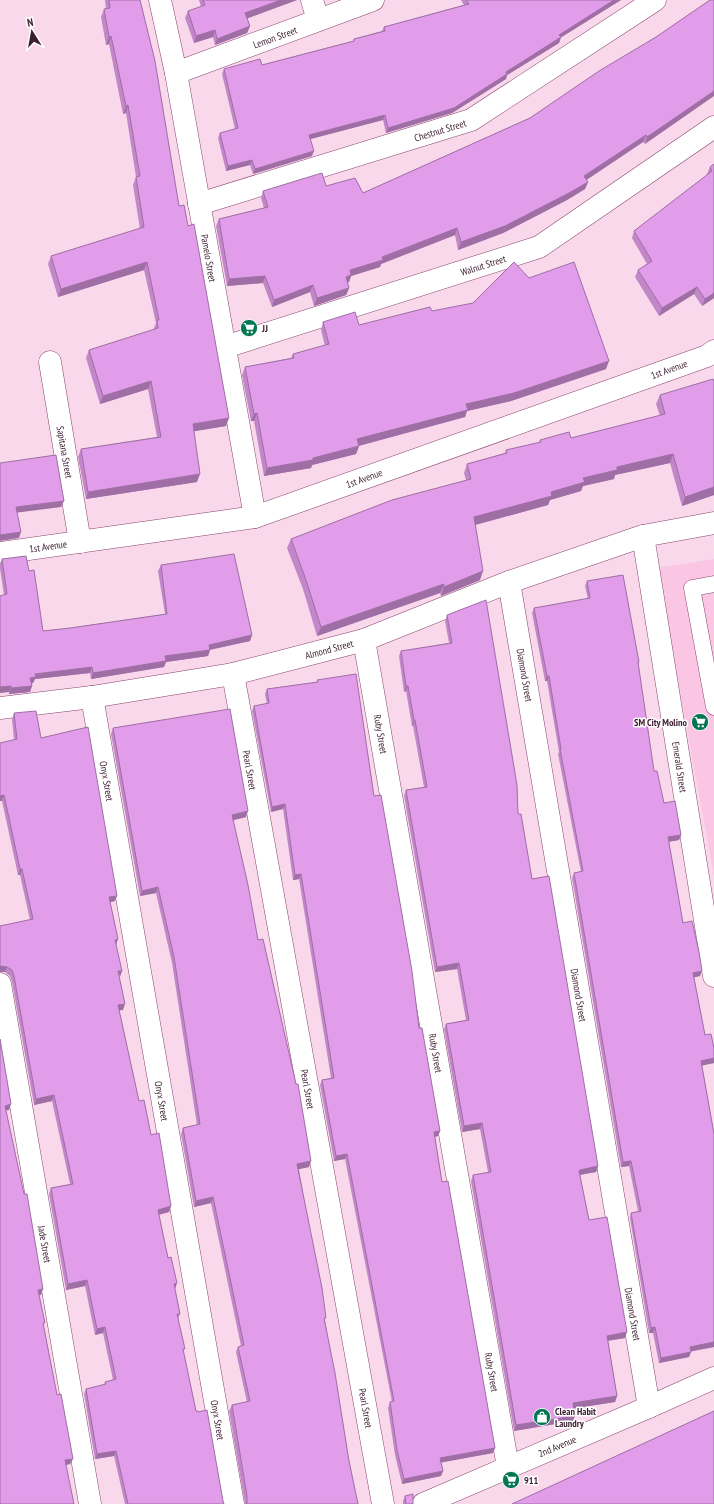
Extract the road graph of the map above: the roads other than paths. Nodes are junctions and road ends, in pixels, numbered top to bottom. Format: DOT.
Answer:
graph roads {
  1 [pos="160,0"];
  2 [pos="312,0"];
  3 [pos="373,0"];
  4 [pos="655,0"];
  5 [pos="318,20"];
  6 [pos="176,73"];
  7 [pos="714,127"];
  8 [pos="199,204"];
  9 [pos="225,346"];
  10 [pos="714,351"];
  11 [pos="50,362"];
  12 [pos="254,517"];
  13 [pos="714,522"];
  14 [pos="643,536"];
  15 [pos="80,542"];
  16 [pos="0,554"];
  17 [pos="509,582"];
  18 [pos="714,584"];
  19 [pos="364,640"];
  20 [pos="233,674"];
  21 [pos="92,697"];
  22 [pos="714,707"];
  23 [pos="0,708"];
  24 [pos="714,976"];
  25 [pos="0,984"];
  26 [pos="714,1378"];
  27 [pos="649,1407"];
  28 [pos="508,1467"];
  29 [pos="90,1504"];
  30 [pos="233,1504"];
  31 [pos="383,1504"];
  32 [pos="423,1504"];
  1 -- 6 [label="street, Pamelo Street"];
  2 -- 5 [label="street"];
  3 -- 5 [label="street, Lemon Street"];
  4 -- 8 [label="street, Chestnut Street"];
  5 -- 6 [label="street, Lemon Street"];
  6 -- 8 [label="street, Pamelo Street"];
  7 -- 9 [label="street, Walnut Street"];
  8 -- 9 [label="street, Pamelo Street"];
  9 -- 12 [label="street, Pamelo Street"];
  10 -- 12 [label="street, 1st Avenue"];
  11 -- 15 [label="street, Sapitana Street"];
  12 -- 15 [label="street, 1st Avenue"];
  13 -- 14 [label="street, Almond Street"];
  14 -- 17 [label="street, Almond Street"];
  14 -- 24 [label="street, Emerald Street"];
  15 -- 16 [label="street, 1st Avenue"];
  17 -- 19 [label="street, Almond Street"];
  17 -- 27 [label="street, Diamond Street"];
  18 -- 22 [label="lane"];
  19 -- 20 [label="street, Almond Street"];
  19 -- 28 [label="street, Ruby Street"];
  20 -- 21 [label="street, Almond Street"];
  20 -- 31 [label="street, Pearl Street"];
  21 -- 23 [label="street, Almond Street"];
  21 -- 30 [label="street, Onyx Street"];
  25 -- 29 [label="street, Jade Street"];
  26 -- 27 [label="street, 2nd Avenue"];
  27 -- 28 [label="street, 2nd Avenue"];
  28 -- 32 [label="street, 2nd Avenue"];
}
